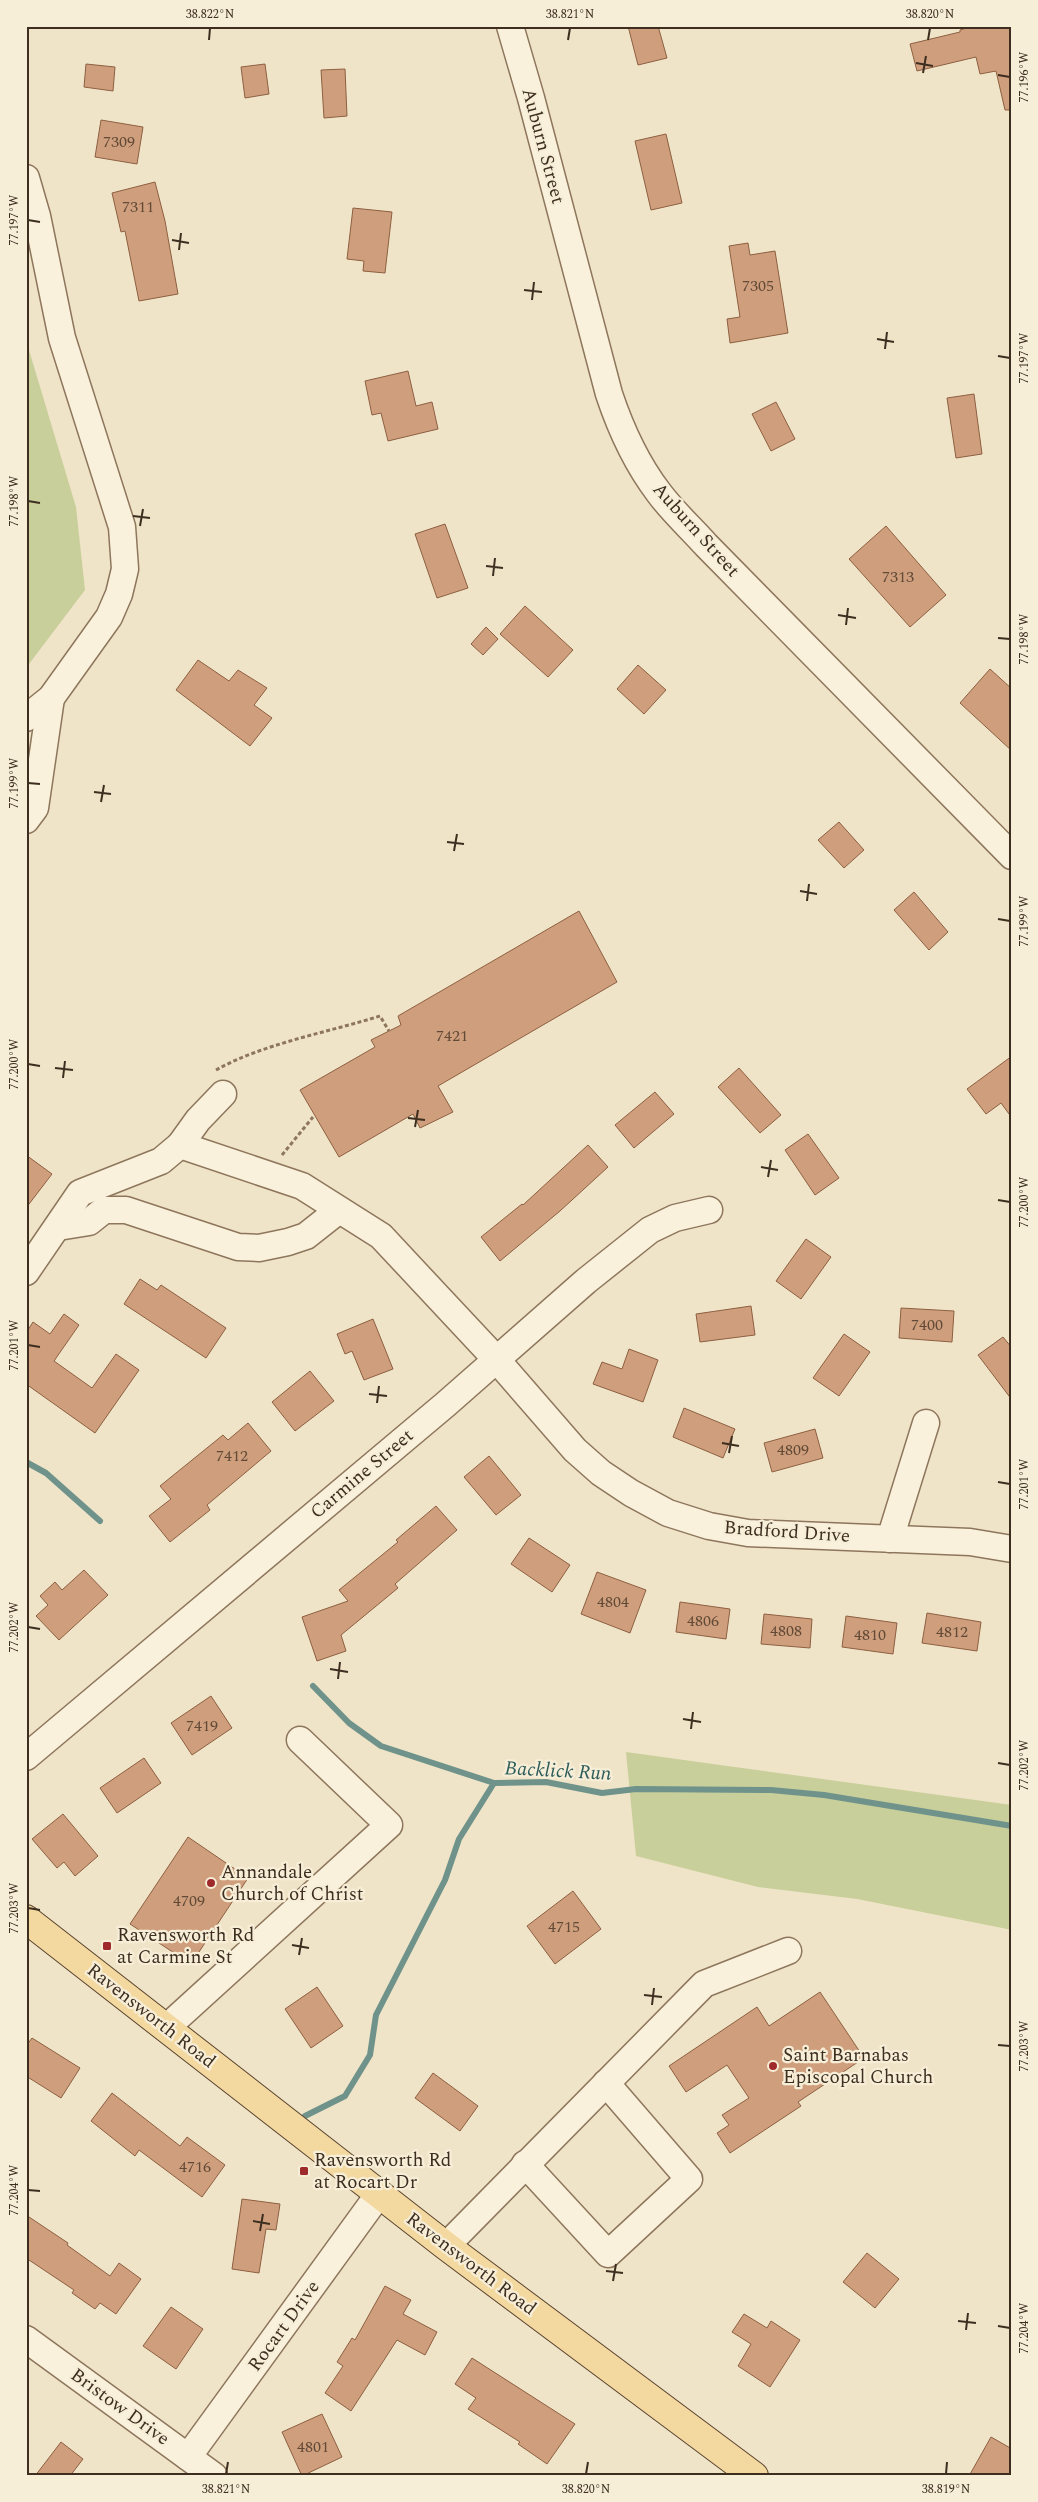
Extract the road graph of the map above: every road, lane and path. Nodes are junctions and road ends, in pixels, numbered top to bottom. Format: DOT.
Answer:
graph roads {
  1 [pos="510,26"];
  2 [pos="26,178"];
  3 [pos="51,698"];
  4 [pos="26,718"];
  5 [pos="26,820"];
  6 [pos="1012,856"];
  7 [pos="390,1031"];
  8 [pos="217,1084"];
  9 [pos="313,1117"];
  10 [pos="180,1144"];
  11 [pos="282,1156"];
  12 [pos="339,1210"];
  13 [pos="709,1210"];
  14 [pos="58,1227"];
  15 [pos="26,1272"];
  16 [pos="496,1359"];
  17 [pos="926,1423"];
  18 [pos="890,1539"];
  19 [pos="1012,1549"];
  20 [pos="300,1740"];
  21 [pos="26,1757"];
  22 [pos="26,1919"];
  23 [pos="788,1951"];
  24 [pos="166,2028"];
  25 [pos="606,2083"];
  26 [pos="525,2164"];
  27 [pos="379,2194"];
  28 [pos="446,2246"];
  29 [pos="26,2339"];
  30 [pos="188,2457"];
  31 [pos="214,2476"];
  32 [pos="754,2476"];
  1 -- 6 [label="street, Auburn Street"];
  2 -- 3 [label="street"];
  3 -- 4 [label="street"];
  3 -- 5 [label="street"];
  7 -- 8 [label="path"];
  8 -- 10 [label="street"];
  9 -- 11 [label="path"];
  10 -- 12 [label="street, Bradford Drive"];
  10 -- 14 [label="street"];
  12 -- 14 [label="street"];
  12 -- 16 [label="street, Bradford Drive"];
  13 -- 16 [label="street, Carmine Street"];
  14 -- 15 [label="street"];
  16 -- 18 [label="street, Bradford Drive"];
  16 -- 21 [label="street, Carmine Street"];
  17 -- 18 [label="street"];
  18 -- 19 [label="street, Bradford Drive"];
  20 -- 24 [label="street"];
  22 -- 24 [label="main road, Ravensworth Road"];
  23 -- 25 [label="street"];
  24 -- 27 [label="main road, Ravensworth Road"];
  25 -- 26 [label="street"];
  25 -- 26 [label="street"];
  26 -- 28 [label="street"];
  27 -- 28 [label="main road, Ravensworth Road"];
  27 -- 30 [label="street, Rocart Drive"];
  28 -- 32 [label="main road, Ravensworth Road"];
  29 -- 30 [label="street, Bristow Drive"];
  30 -- 31 [label="street, Bristow Drive"];
}
